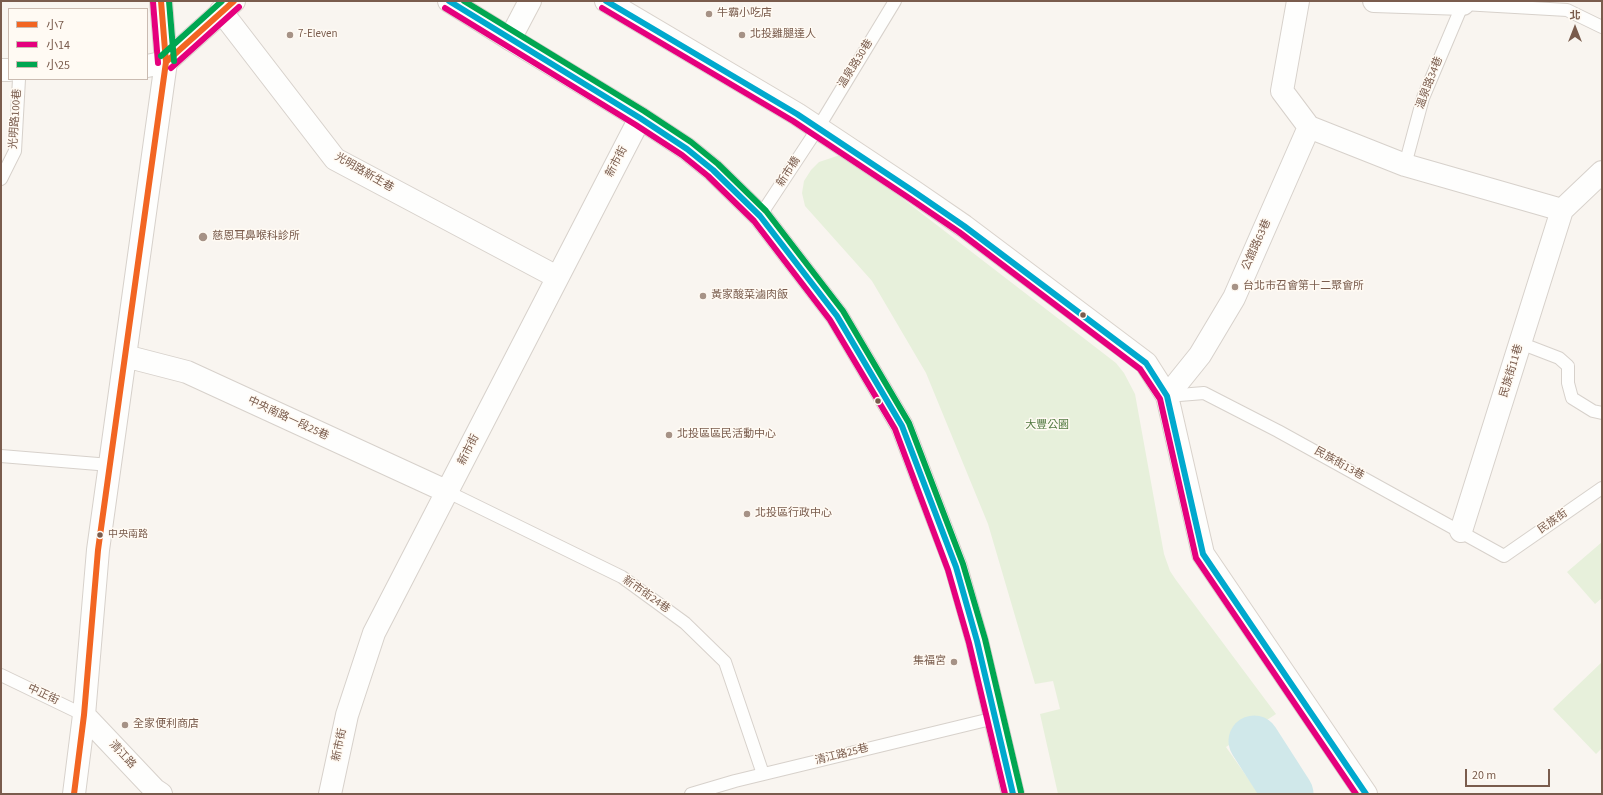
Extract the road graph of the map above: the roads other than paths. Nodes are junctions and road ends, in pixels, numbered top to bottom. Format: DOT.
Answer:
graph roads {
  1 [pos="161,1"];
  2 [pos="449,1"];
  3 [pos="530,1"];
  4 [pos="606,1"];
  5 [pos="895,1"];
  6 [pos="1298,1"];
  7 [pos="1374,1"];
  8 [pos="1463,2"];
  9 [pos="227,6"];
  10 [pos="1602,27"];
  11 [pos="510,39"];
  12 [pos="156,64"];
  13 [pos="19,80"];
  14 [pos="640,118"];
  15 [pos="1309,127"];
  16 [pos="818,128"];
  17 [pos="1405,165"];
  18 [pos="1602,172"];
  19 [pos="1,179"];
  20 [pos="1562,210"];
  21 [pos="760,216"];
  22 [pos="557,277"];
  23 [pos="1520,343"];
  24 [pos="125,356"];
  25 [pos="1168,396"];
  26 [pos="1602,413"];
  27 [pos="1,456"];
  28 [pos="110,465"];
  29 [pos="1602,488"];
  30 [pos="448,492"];
  31 [pos="1461,532"];
  32 [pos="1504,556"];
  33 [pos="1,675"];
  34 [pos="84,715"];
  35 [pos="995,718"];
  36 [pos="763,774"];
  37 [pos="74,794"];
  38 [pos="161,794"];
  39 [pos="330,794"];
  40 [pos="691,794"];
  41 [pos="1013,794"];
  42 [pos="1366,794"];
  1 -- 12 [label="street"];
  2 -- 11 [label="street"];
  3 -- 11 [label="street"];
  4 -- 16 [label="street"];
  5 -- 16 [label="lane, 溫泉路30巷"];
  6 -- 15 [label="street"];
  7 -- 8 [label="street"];
  8 -- 10 [label="lane"];
  8 -- 17 [label="lane, 溫泉路34巷"];
  9 -- 12 [label="street"];
  9 -- 22 [label="street, 光明路新生巷"];
  11 -- 14 [label="street"];
  12 -- 24 [label="street"];
  13 -- 19 [label="lane, 光明路100巷"];
  14 -- 21 [label="street"];
  14 -- 22 [label="street, 新市街"];
  15 -- 17 [label="street"];
  15 -- 25 [label="street, 公舘路63巷"];
  16 -- 21 [label="lane, 新市橋"];
  16 -- 25 [label="street"];
  17 -- 20 [label="street"];
  18 -- 20 [label="street"];
  20 -- 23 [label="street, 民族街11巷"];
  21 -- 35 [label="street"];
  22 -- 30 [label="street, 新市街"];
  23 -- 26 [label="lane"];
  23 -- 31 [label="street, 民族街11巷"];
  24 -- 28 [label="street"];
  24 -- 30 [label="street, 中央南路一段25巷"];
  25 -- 31 [label="lane, 民族街13巷"];
  25 -- 42 [label="street"];
  27 -- 28 [label="lane"];
  28 -- 34 [label="street"];
  29 -- 32 [label="lane, 民族街"];
  30 -- 36 [label="lane, 新市街24巷"];
  30 -- 39 [label="street, 新市街"];
  31 -- 32 [label="lane, 民族街13巷"];
  33 -- 34 [label="lane, 中正街"];
  34 -- 37 [label="street"];
  34 -- 38 [label="street, 清江路"];
  35 -- 36 [label="lane, 清江路25巷"];
  35 -- 41 [label="street"];
  36 -- 40 [label="lane, 清江路25巷"];
}
